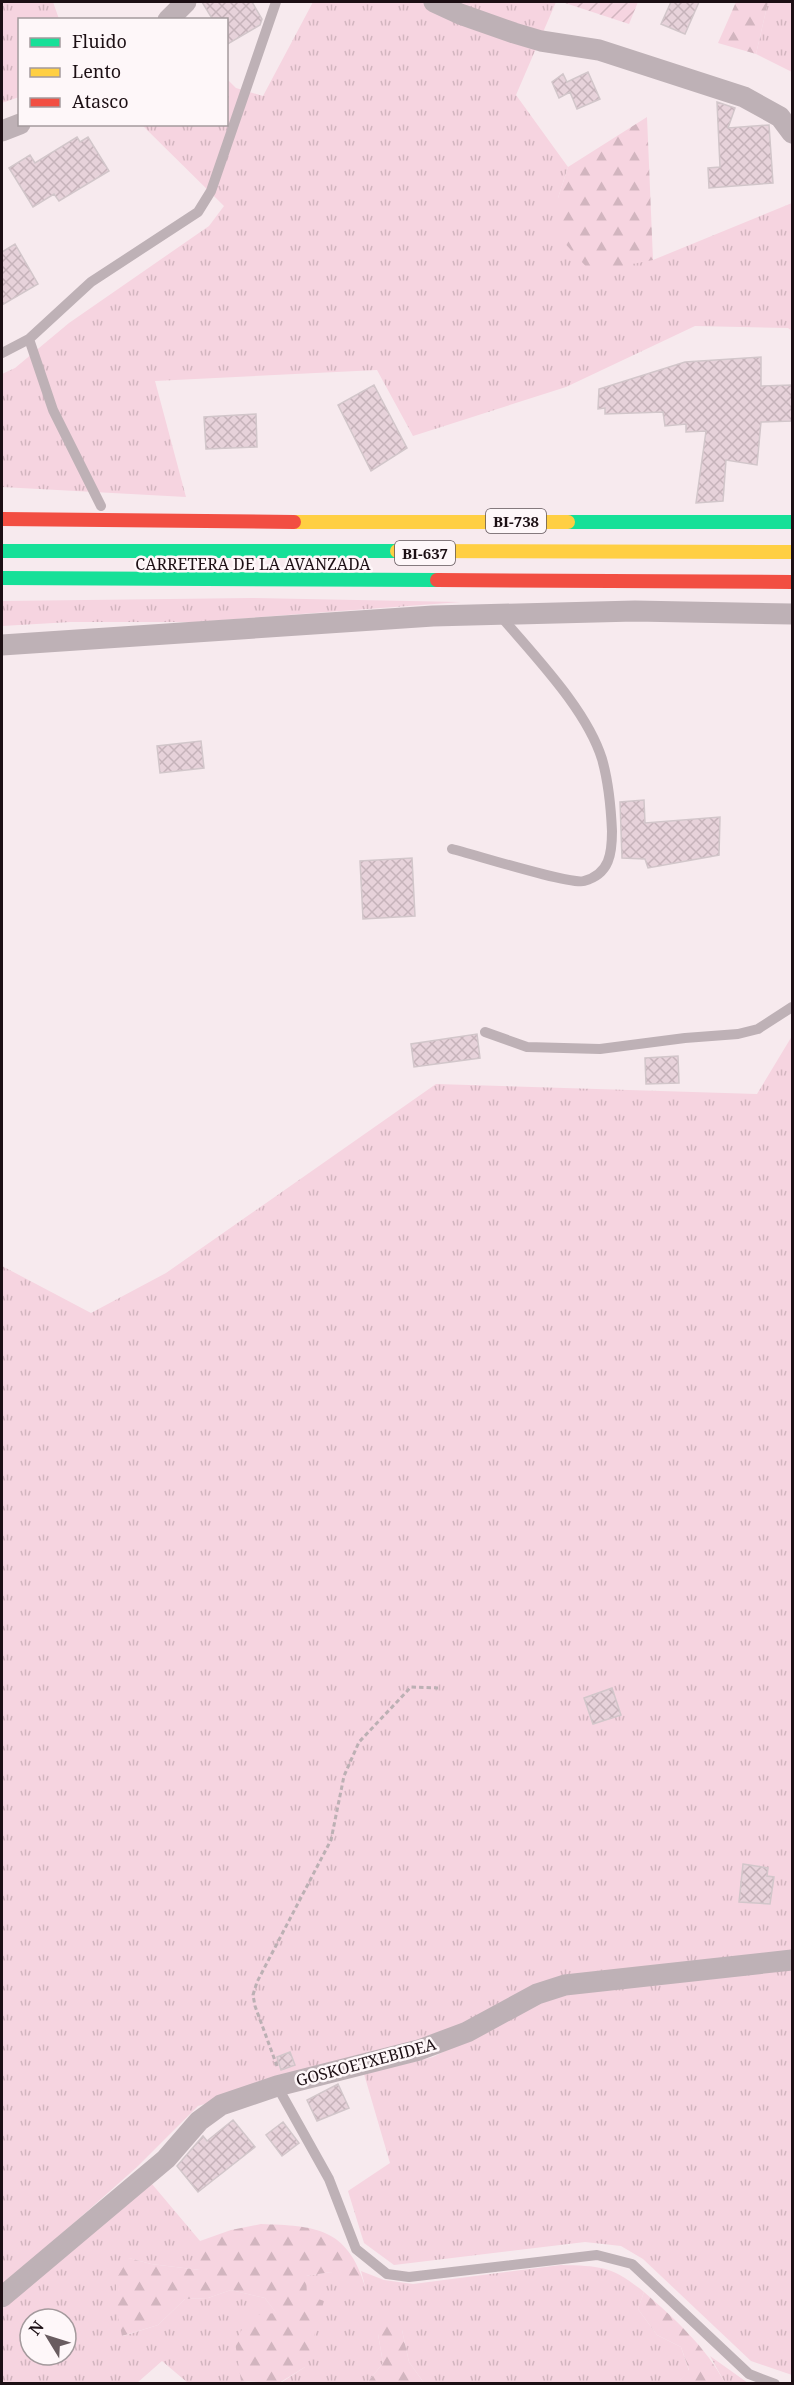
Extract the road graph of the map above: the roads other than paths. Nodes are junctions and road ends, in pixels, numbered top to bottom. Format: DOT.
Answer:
graph roads {
  1 [pos="186,2"];
  2 [pos="276,2"];
  3 [pos="434,2"];
  4 [pos="170,18"];
  5 [pos="18,125"];
  6 [pos="2,131"];
  7 [pos="792,133"];
  8 [pos="29,339"];
  9 [pos="2,353"];
  10 [pos="95,506"];
  11 [pos="2,519"];
  12 [pos="239,522"];
  13 [pos="792,522"];
  14 [pos="2,545"];
  15 [pos="2,551"];
  16 [pos="57,552"];
  17 [pos="792,552"];
  18 [pos="2,578"];
  19 [pos="187,581"];
  20 [pos="792,582"];
  21 [pos="2,587"];
  22 [pos="499,614"];
  23 [pos="792,614"];
  24 [pos="2,645"];
  25 [pos="452,849"];
  26 [pos="792,1007"];
  27 [pos="485,1032"];
  28 [pos="792,1960"];
  29 [pos="280,2085"];
  30 [pos="2,2297"];
  31 [pos="775,2384"];
  1 -- 4 [label="street"];
  2 -- 8 [label="lane"];
  3 -- 7 [label="street"];
  5 -- 6 [label="street"];
  8 -- 9 [label="lane"];
  8 -- 10 [label="lane"];
  10 -- 12 [label="main road"];
  11 -- 12 [label="main road, BI-738"];
  12 -- 13 [label="main road, BI-738"];
  14 -- 16 [label="main road"];
  15 -- 16 [label="main road, CARRETERA DE LA AVANZADA / BI-637"];
  16 -- 17 [label="main road, CARRETERA DE LA AVANZADA / BI-637"];
  18 -- 19 [label="main road, CARRETERA DE LA AVANZADA / BI-637"];
  19 -- 20 [label="main road, CARRETERA DE LA AVANZADA / BI-637"];
  19 -- 21 [label="main road"];
  22 -- 23 [label="street"];
  22 -- 24 [label="street"];
  22 -- 25 [label="lane"];
  26 -- 27 [label="lane"];
  28 -- 29 [label="street, GOSKOETXEBIDEA"];
  29 -- 30 [label="street, GOSKOETXEBIDEA"];
  29 -- 31 [label="lane"];
}
